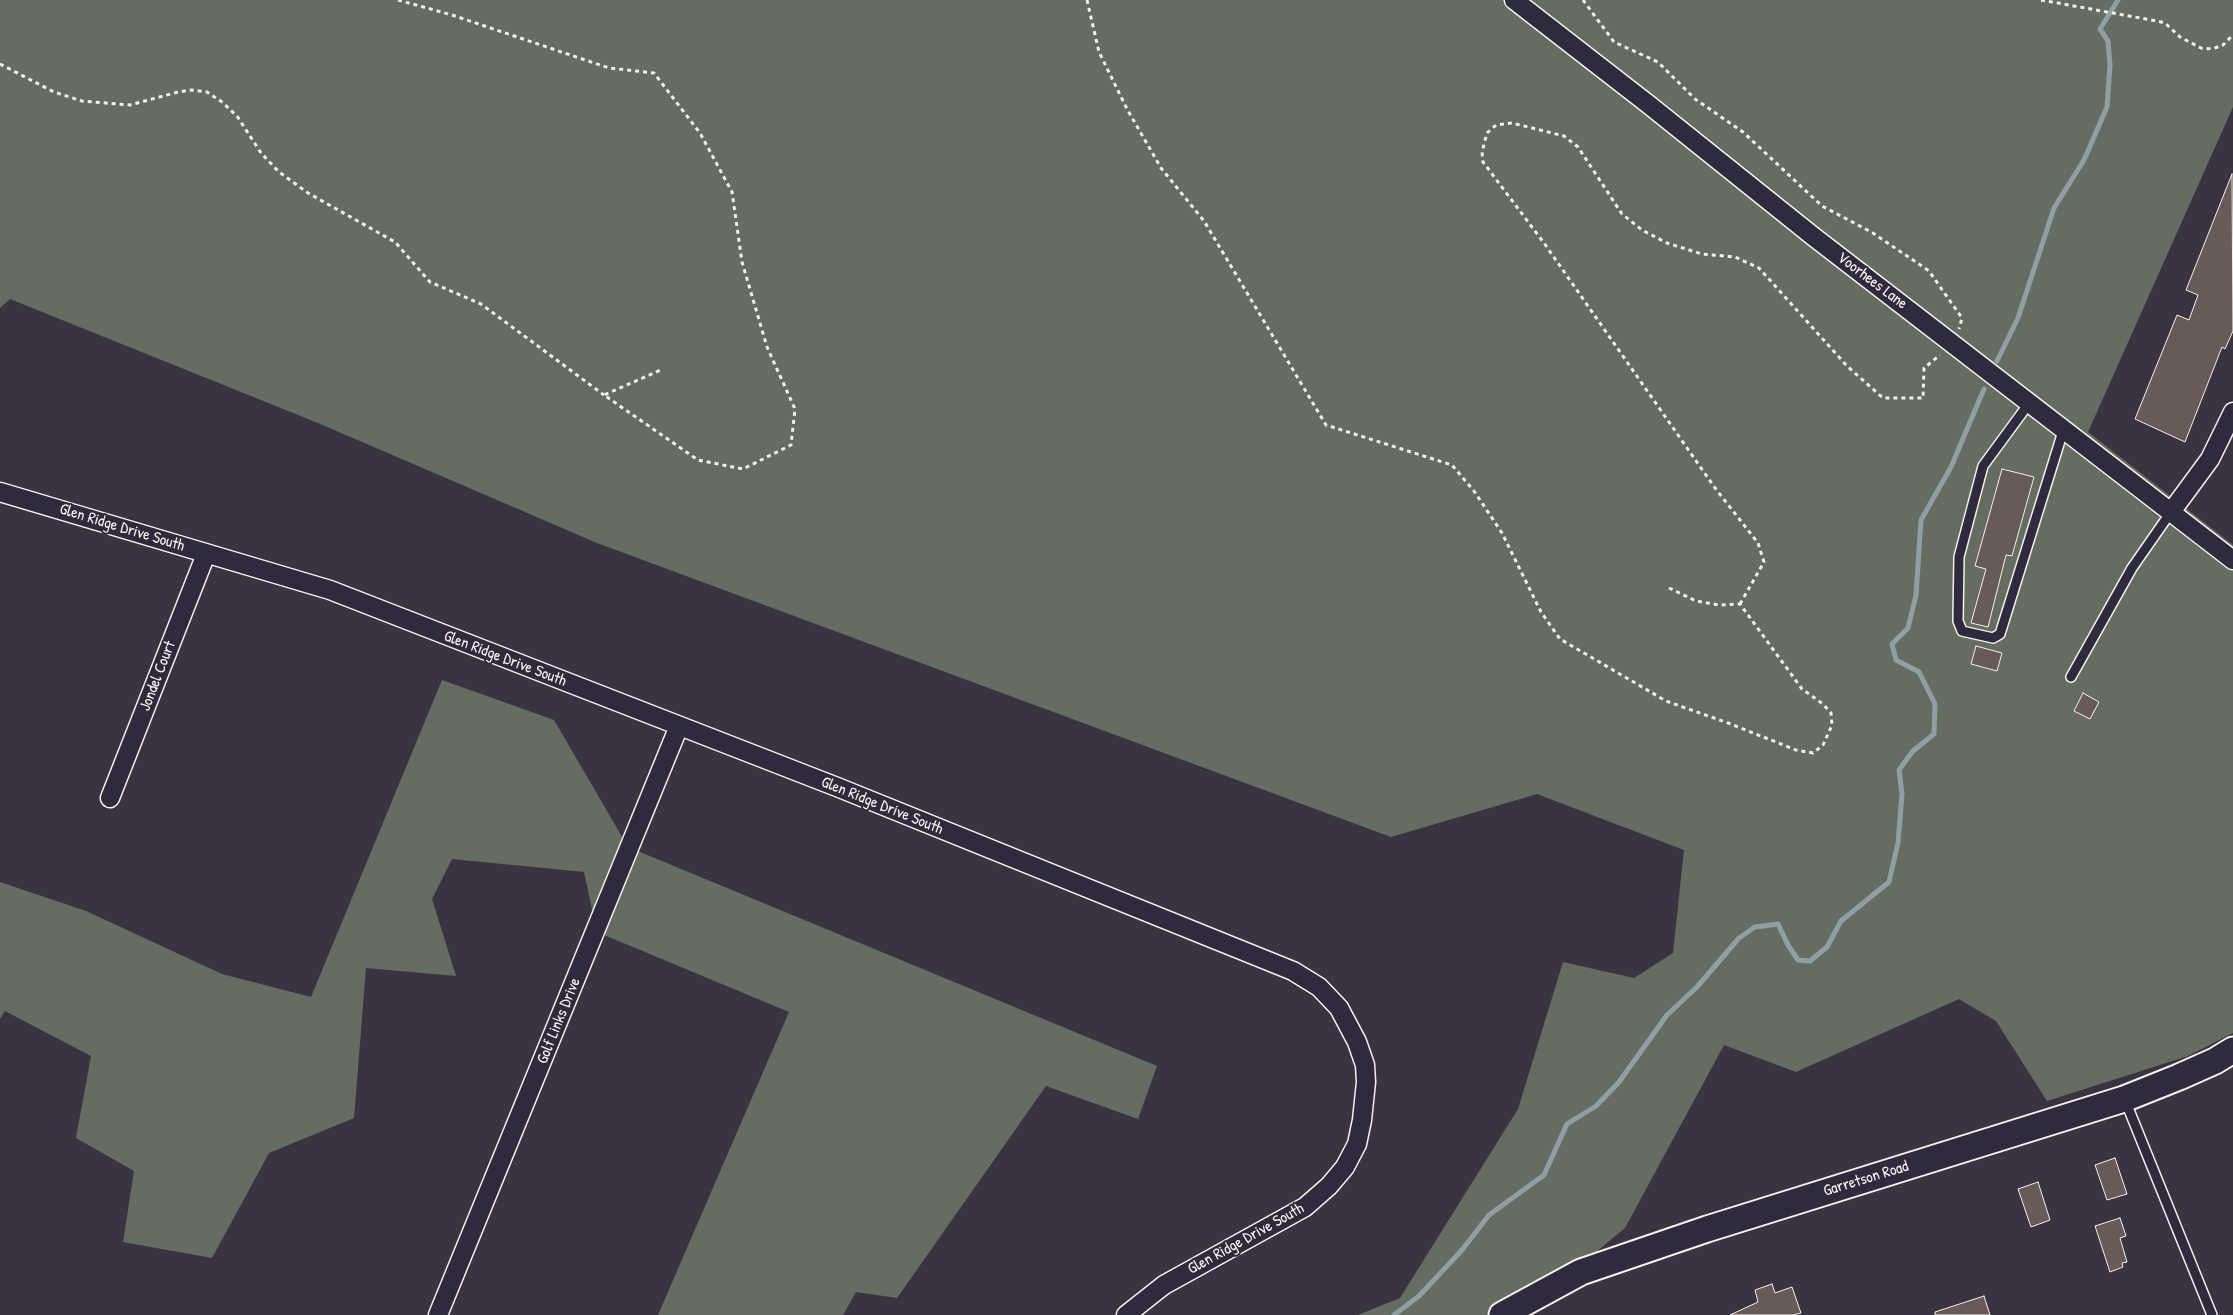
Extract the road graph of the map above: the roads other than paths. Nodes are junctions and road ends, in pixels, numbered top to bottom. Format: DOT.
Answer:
graph roads {
  1 [pos="1514,0"];
  2 [pos="2030,402"];
  3 [pos="2233,412"];
  4 [pos="2064,428"];
  5 [pos="0,492"];
  6 [pos="2171,512"];
  7 [pos="206,554"];
  8 [pos="2233,560"];
  9 [pos="2071,677"];
  10 [pos="679,726"];
  11 [pos="110,798"];
  12 [pos="2233,1050"];
  13 [pos="2124,1099"];
  14 [pos="438,1315"];
  15 [pos="1126,1315"];
  16 [pos="1502,1315"];
  17 [pos="2212,1315"];
  1 -- 2 [label="street, Voorhees Lane"];
  2 -- 4 [label="street, Voorhees Lane"];
  2 -- 4 [label="lane"];
  3 -- 6 [label="street"];
  4 -- 6 [label="street, Voorhees Lane"];
  5 -- 7 [label="street, Glen Ridge Drive South"];
  6 -- 8 [label="street, Voorhees Lane"];
  6 -- 9 [label="lane"];
  7 -- 10 [label="street, Glen Ridge Drive South"];
  7 -- 11 [label="street, Jondel Court"];
  10 -- 14 [label="street, Golf Links Drive"];
  10 -- 15 [label="street, Glen Ridge Drive South"];
  12 -- 13 [label="street, Garretson Road"];
  13 -- 16 [label="street, Garretson Road"];
  13 -- 17 [label="lane"];
}
